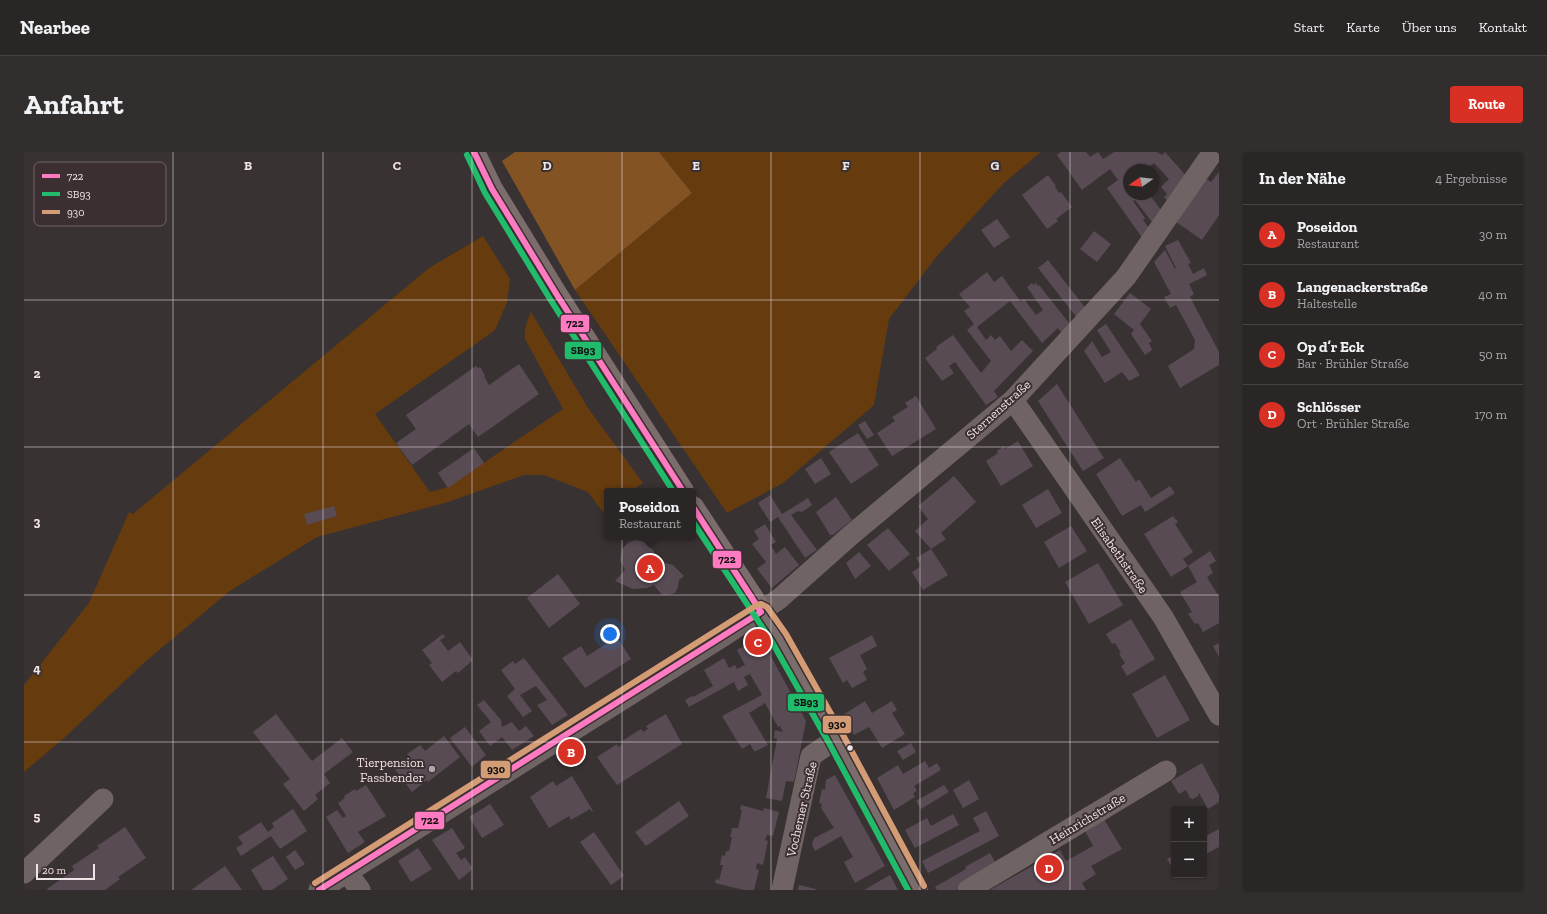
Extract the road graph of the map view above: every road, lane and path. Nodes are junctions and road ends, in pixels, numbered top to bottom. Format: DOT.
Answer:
graph roads {
  1 [pos="474,152"];
  2 [pos="1213,152"];
  3 [pos="1013,400"];
  4 [pos="681,488"];
  5 [pos="696,512"];
  6 [pos="761,612"];
  7 [pos="1219,715"];
  8 [pos="836,739"];
  9 [pos="1166,771"];
  10 [pos="103,799"];
  11 [pos="24,872"];
  12 [pos="347,872"];
  13 [pos="319,890"];
  14 [pos="360,890"];
  15 [pos="782,890"];
  16 [pos="917,890"];
  17 [pos="968,890"];
  1 -- 4 [label="main road"];
  2 -- 3 [label="street, Sternenstraße"];
  3 -- 6 [label="street, Sternenstraße"];
  3 -- 7 [label="street, Elisabethstraße"];
  5 -- 6 [label="main road"];
  6 -- 8 [label="main road"];
  6 -- 12 [label="street, Sternenstraße"];
  8 -- 15 [label="street, Vochemer Straße"];
  8 -- 16 [label="main road"];
  9 -- 17 [label="street, Heinrichstraße"];
  10 -- 11 [label="street"];
  12 -- 13 [label="street, Sternenstraße"];
  12 -- 14 [label="street"];
}
